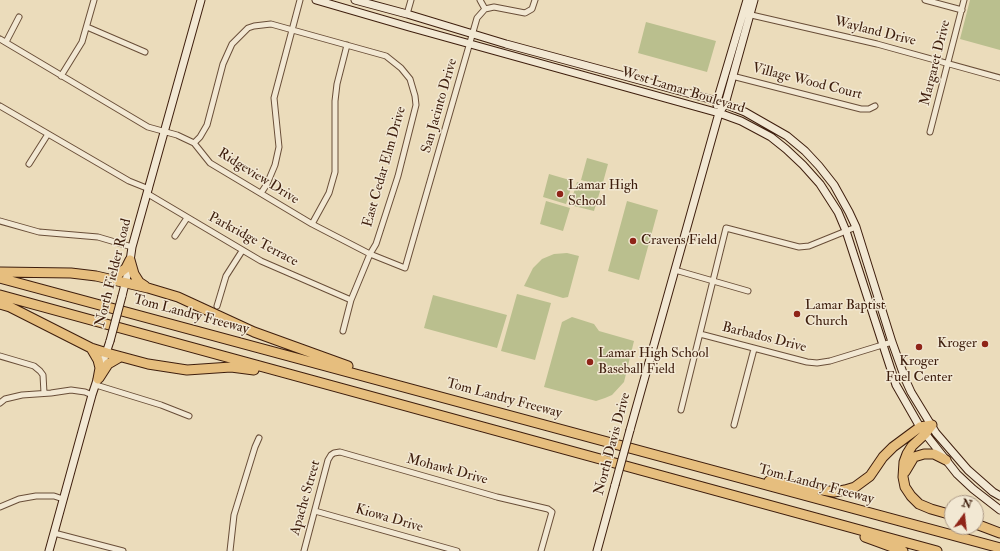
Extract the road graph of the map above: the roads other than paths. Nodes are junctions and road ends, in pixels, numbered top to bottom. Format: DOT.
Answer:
graph roads {
  1 [pos="94,0"];
  2 [pos="200,0"];
  3 [pos="300,0"];
  4 [pos="316,0"];
  5 [pos="355,0"];
  6 [pos="411,0"];
  7 [pos="480,0"];
  8 [pos="535,0"];
  9 [pos="747,0"];
  10 [pos="754,0"];
  11 [pos="924,0"];
  12 [pos="964,0"];
  13 [pos="485,9"];
  14 [pos="962,10"];
  15 [pos="407,14"];
  16 [pos="747,14"];
  17 [pos="19,17"];
  18 [pos="87,27"];
  19 [pos="291,29"];
  20 [pos="473,34"];
  21 [pos="0,39"];
  22 [pos="6,42"];
  23 [pos="470,44"];
  24 [pos="506,44"];
  25 [pos="347,45"];
  26 [pos="145,52"];
  27 [pos="504,53"];
  28 [pos="947,63"];
  29 [pos="61,76"];
  30 [pos="732,76"];
  31 [pos="1000,78"];
  32 [pos="717,101"];
  33 [pos="725,104"];
  34 [pos="0,106"];
  35 [pos="875,106"];
  36 [pos="719,113"];
  37 [pos="164,131"];
  38 [pos="930,132"];
  39 [pos="48,134"];
  40 [pos="194,143"];
  41 [pos="29,164"];
  42 [pos="149,191"];
  43 [pos="261,194"];
  44 [pos="187,218"];
  45 [pos="0,221"];
  46 [pos="312,224"];
  47 [pos="856,227"];
  48 [pos="846,231"];
  49 [pos="176,236"];
  50 [pos="132,247"];
  51 [pos="242,251"];
  52 [pos="370,254"];
  53 [pos="130,260"];
  54 [pos="405,268"];
  55 [pos="675,270"];
  56 [pos="0,272"];
  57 [pos="0,278"];
  58 [pos="112,279"];
  59 [pos="713,281"];
  60 [pos="126,282"];
  61 [pos="148,288"];
  62 [pos="748,291"];
  63 [pos="0,295"];
  64 [pos="351,300"];
  65 [pos="0,304"];
  66 [pos="217,306"];
  67 [pos="343,331"];
  68 [pos="700,334"];
  69 [pos="892,342"];
  70 [pos="883,345"];
  71 [pos="92,348"];
  72 [pos="754,349"];
  73 [pos="107,353"];
  74 [pos="0,356"];
  75 [pos="120,357"];
  76 [pos="97,382"];
  77 [pos="334,387"];
  78 [pos="419,391"];
  79 [pos="44,393"];
  80 [pos="92,395"];
  81 [pos="0,402"];
  82 [pos="680,410"];
  83 [pos="189,416"];
  84 [pos="734,425"];
  85 [pos="932,426"];
  86 [pos="923,431"];
  87 [pos="259,438"];
  88 [pos="334,453"];
  89 [pos="650,453"];
  90 [pos="946,460"];
  91 [pos="902,477"];
  92 [pos="1000,496"];
  93 [pos="63,499"];
  94 [pos="0,507"];
  95 [pos="1000,510"];
  96 [pos="316,511"];
  97 [pos="944,513"];
  98 [pos="813,517"];
  99 [pos="984,527"];
  100 [pos="1000,532"];
  101 [pos="54,533"];
  102 [pos="1000,548"];
  103 [pos="49,551"];
  104 [pos="123,551"];
  105 [pos="230,551"];
  106 [pos="304,551"];
  107 [pos="457,551"];
  108 [pos="541,551"];
  109 [pos="597,551"];
  110 [pos="903,551"];
  111 [pos="937,551"];
  1 -- 18 [label="street"];
  2 -- 37 [label="main road, North Fielder Road"];
  3 -- 19 [label="street"];
  4 -- 23 [label="main road, West Lamar Boulevard"];
  5 -- 15 [label="main road, West Lamar Boulevard"];
  6 -- 15 [label="street"];
  7 -- 13 [label="street"];
  8 -- 13 [label="street"];
  9 -- 16 [label="main road, North Davis Drive"];
  10 -- 16 [label="main road, North Davis Drive"];
  11 -- 14 [label="street"];
  12 -- 14 [label="street, Margaret Drive"];
  13 -- 20 [label="street, San Jacinto Drive"];
  14 -- 28 [label="street, Margaret Drive"];
  15 -- 20 [label="main road, West Lamar Boulevard"];
  16 -- 28 [label="street, Wayland Drive"];
  16 -- 30 [label="main road, North Davis Drive"];
  16 -- 32 [label="main road, North Davis Drive"];
  17 -- 22 [label="street"];
  18 -- 26 [label="street"];
  18 -- 29 [label="street"];
  19 -- 25 [label="street, East Cedar Elm Drive"];
  19 -- 40 [label="street, East Cedar Elm Drive"];
  19 -- 43 [label="street"];
  20 -- 23 [label="street, San Jacinto Drive"];
  20 -- 24 [label="main road, West Lamar Boulevard"];
  21 -- 22 [label="street, Ridgeview Drive"];
  22 -- 29 [label="street, Ridgeview Drive"];
  23 -- 27 [label="main road, West Lamar Boulevard"];
  23 -- 54 [label="street, San Jacinto Drive"];
  24 -- 27 [label="main road"];
  24 -- 32 [label="main road, West Lamar Boulevard"];
  25 -- 46 [label="street"];
  25 -- 52 [label="street, East Cedar Elm Drive"];
  27 -- 36 [label="main road, West Lamar Boulevard"];
  28 -- 31 [label="street, Wayland Drive"];
  28 -- 38 [label="street, Margaret Drive"];
  29 -- 37 [label="street, Ridgeview Drive"];
  30 -- 33 [label="main road, North Davis Drive"];
  30 -- 35 [label="street, Village Wood Court"];
  32 -- 33 [label="main road, West Lamar Boulevard"];
  32 -- 36 [label="main road, North Davis Drive"];
  33 -- 36 [label="main road, North Davis Drive"];
  33 -- 47 [label="main road, West Lamar Boulevard"];
  34 -- 39 [label="street, Parkridge Terrace"];
  36 -- 48 [label="main road, West Lamar Boulevard"];
  36 -- 55 [label="main road, North Davis Drive"];
  37 -- 40 [label="street, Ridgeview Drive"];
  37 -- 42 [label="main road, North Fielder Road"];
  39 -- 41 [label="street"];
  39 -- 42 [label="street, Parkridge Terrace"];
  40 -- 43 [label="street, Ridgeview Drive"];
  42 -- 44 [label="street, Parkridge Terrace"];
  42 -- 50 [label="main road, North Fielder Road"];
  43 -- 46 [label="street, Ridgeview Drive"];
  44 -- 49 [label="street"];
  44 -- 51 [label="street, Parkridge Terrace"];
  45 -- 50 [label="street"];
  46 -- 52 [label="street, Ridgeview Drive"];
  47 -- 48 [label="street"];
  47 -- 69 [label="main road, West Lamar Boulevard"];
  48 -- 59 [label="street"];
  48 -- 70 [label="main road, West Lamar Boulevard"];
  50 -- 53 [label="main road, North Fielder Road"];
  51 -- 64 [label="street, Parkridge Terrace"];
  51 -- 66 [label="street"];
  52 -- 54 [label="street, Ridgeview Drive"];
  52 -- 64 [label="street, East Cedar Elm Drive"];
  53 -- 58 [label="highway"];
  53 -- 60 [label="main road, North Fielder Road"];
  53 -- 61 [label="highway"];
  55 -- 59 [label="street"];
  55 -- 109 [label="main road, North Davis Drive, bridge"];
  56 -- 58 [label="highway"];
  57 -- 78 [label="highway, Tom Landry Freeway"];
  58 -- 60 [label="highway"];
  59 -- 62 [label="street"];
  59 -- 68 [label="street"];
  60 -- 61 [label="highway"];
  60 -- 73 [label="main road, North Fielder Road, bridge"];
  61 -- 78 [label="highway"];
  63 -- 77 [label="highway"];
  64 -- 67 [label="street, East Cedar Elm Drive"];
  65 -- 71 [label="highway"];
  68 -- 72 [label="street, Barbados Drive"];
  68 -- 82 [label="street"];
  69 -- 70 [label="street, Barbados Drive"];
  69 -- 85 [label="main road, West Lamar Boulevard"];
  70 -- 72 [label="street, Barbados Drive"];
  70 -- 86 [label="main road, West Lamar Boulevard"];
  71 -- 73 [label="highway"];
  71 -- 76 [label="highway"];
  72 -- 84 [label="street"];
  73 -- 75 [label="highway"];
  73 -- 76 [label="main road, North Fielder Road"];
  74 -- 79 [label="street"];
  75 -- 76 [label="highway"];
  75 -- 77 [label="highway"];
  76 -- 80 [label="main road, North Fielder Road"];
  76 -- 83 [label="street"];
  77 -- 98 [label="highway"];
  78 -- 89 [label="highway, Tom Landry Freeway"];
  79 -- 80 [label="street"];
  79 -- 81 [label="street"];
  80 -- 93 [label="main road, North Fielder Road"];
  85 -- 86 [label="highway"];
  85 -- 92 [label="main road, West Lamar Boulevard"];
  86 -- 89 [label="highway"];
  86 -- 90 [label="main road, West Lamar Boulevard"];
  86 -- 91 [label="highway"];
  87 -- 105 [label="street"];
  88 -- 96 [label="street, Apache Street"];
  88 -- 108 [label="street, Mohawk Drive"];
  89 -- 102 [label="highway, Tom Landry Freeway"];
  90 -- 91 [label="highway"];
  90 -- 95 [label="main road, West Lamar Boulevard"];
  91 -- 97 [label="highway"];
  93 -- 94 [label="street"];
  93 -- 101 [label="main road, North Fielder Road"];
  96 -- 106 [label="street, Apache Street"];
  96 -- 107 [label="street, Kiowa Drive"];
  98 -- 110 [label="highway"];
  98 -- 111 [label="highway"];
  99 -- 100 [label="highway"];
  101 -- 103 [label="main road, North Fielder Road"];
  101 -- 104 [label="street"];
}
